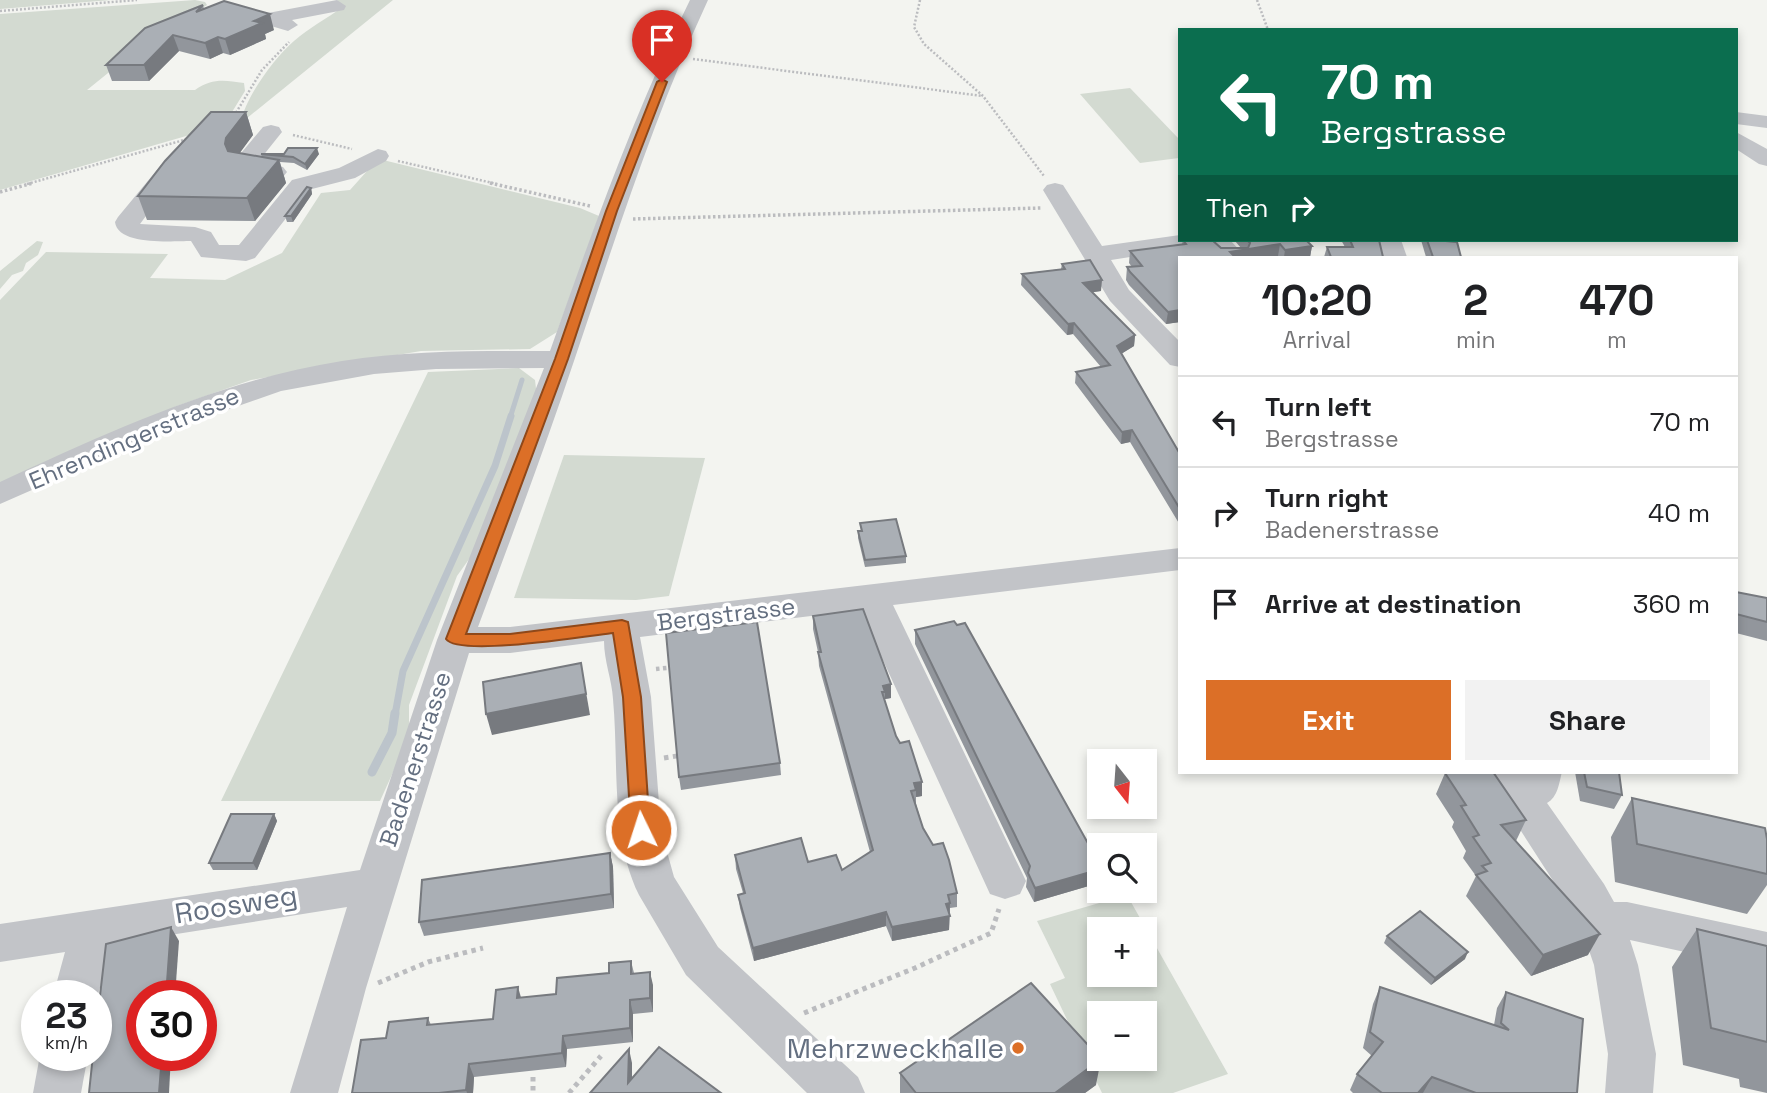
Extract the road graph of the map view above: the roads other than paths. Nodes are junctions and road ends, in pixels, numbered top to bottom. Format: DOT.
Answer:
graph roads {
  1 [pos="699,0"];
  2 [pos="337,6"];
  3 [pos="290,32"];
  4 [pos="1738,118"];
  5 [pos="1767,122"];
  6 [pos="271,132"];
  7 [pos="196,136"];
  8 [pos="1738,140"];
  9 [pos="378,156"];
  10 [pos="1767,159"];
  11 [pos="309,183"];
  12 [pos="1061,199"];
  13 [pos="1184,242"];
  14 [pos="1218,242"];
  15 [pos="1095,255"];
  16 [pos="1232,256"];
  17 [pos="1178,357"];
  18 [pos="561,359"];
  19 [pos="0,495"];
  20 [pos="1178,559"];
  21 [pos="871,596"];
  22 [pos="622,626"];
  23 [pos="455,639"];
  24 [pos="1522,781"];
  25 [pos="1005,881"];
  26 [pos="375,885"];
  27 [pos="1601,921"];
  28 [pos="98,926"];
  29 [pos="0,943"];
  30 [pos="1767,951"];
  31 [pos="79,980"];
  32 [pos="61,1071"];
  33 [pos="834,1085"];
  34 [pos="57,1093"];
  35 [pos="314,1093"];
  36 [pos="1629,1093"];
  1 -- 18 [label="street, Badenerstrasse"];
  2 -- 3 [label="street"];
  4 -- 5 [label="street"];
  6 -- 11 [label="street"];
  7 -- 11 [label="street"];
  8 -- 10 [label="street"];
  9 -- 11 [label="street"];
  12 -- 15 [label="street"];
  13 -- 15 [label="street"];
  14 -- 16 [label="street"];
  15 -- 17 [label="street"];
  18 -- 19 [label="street, Ehrendingerstrasse"];
  18 -- 23 [label="street, Badenerstrasse"];
  20 -- 21 [label="street, Bergstrasse"];
  21 -- 22 [label="street, Bergstrasse"];
  21 -- 25 [label="street"];
  22 -- 23 [label="street, Bergstrasse"];
  22 -- 33 [label="street"];
  23 -- 26 [label="street, Badenerstrasse"];
  24 -- 27 [label="street"];
  26 -- 28 [label="street, Roosweg"];
  26 -- 35 [label="street, Badenerstrasse"];
  27 -- 30 [label="street"];
  27 -- 36 [label="street"];
  28 -- 29 [label="street, Roosweg"];
  28 -- 31 [label="street"];
  32 -- 34 [label="street"];
}
